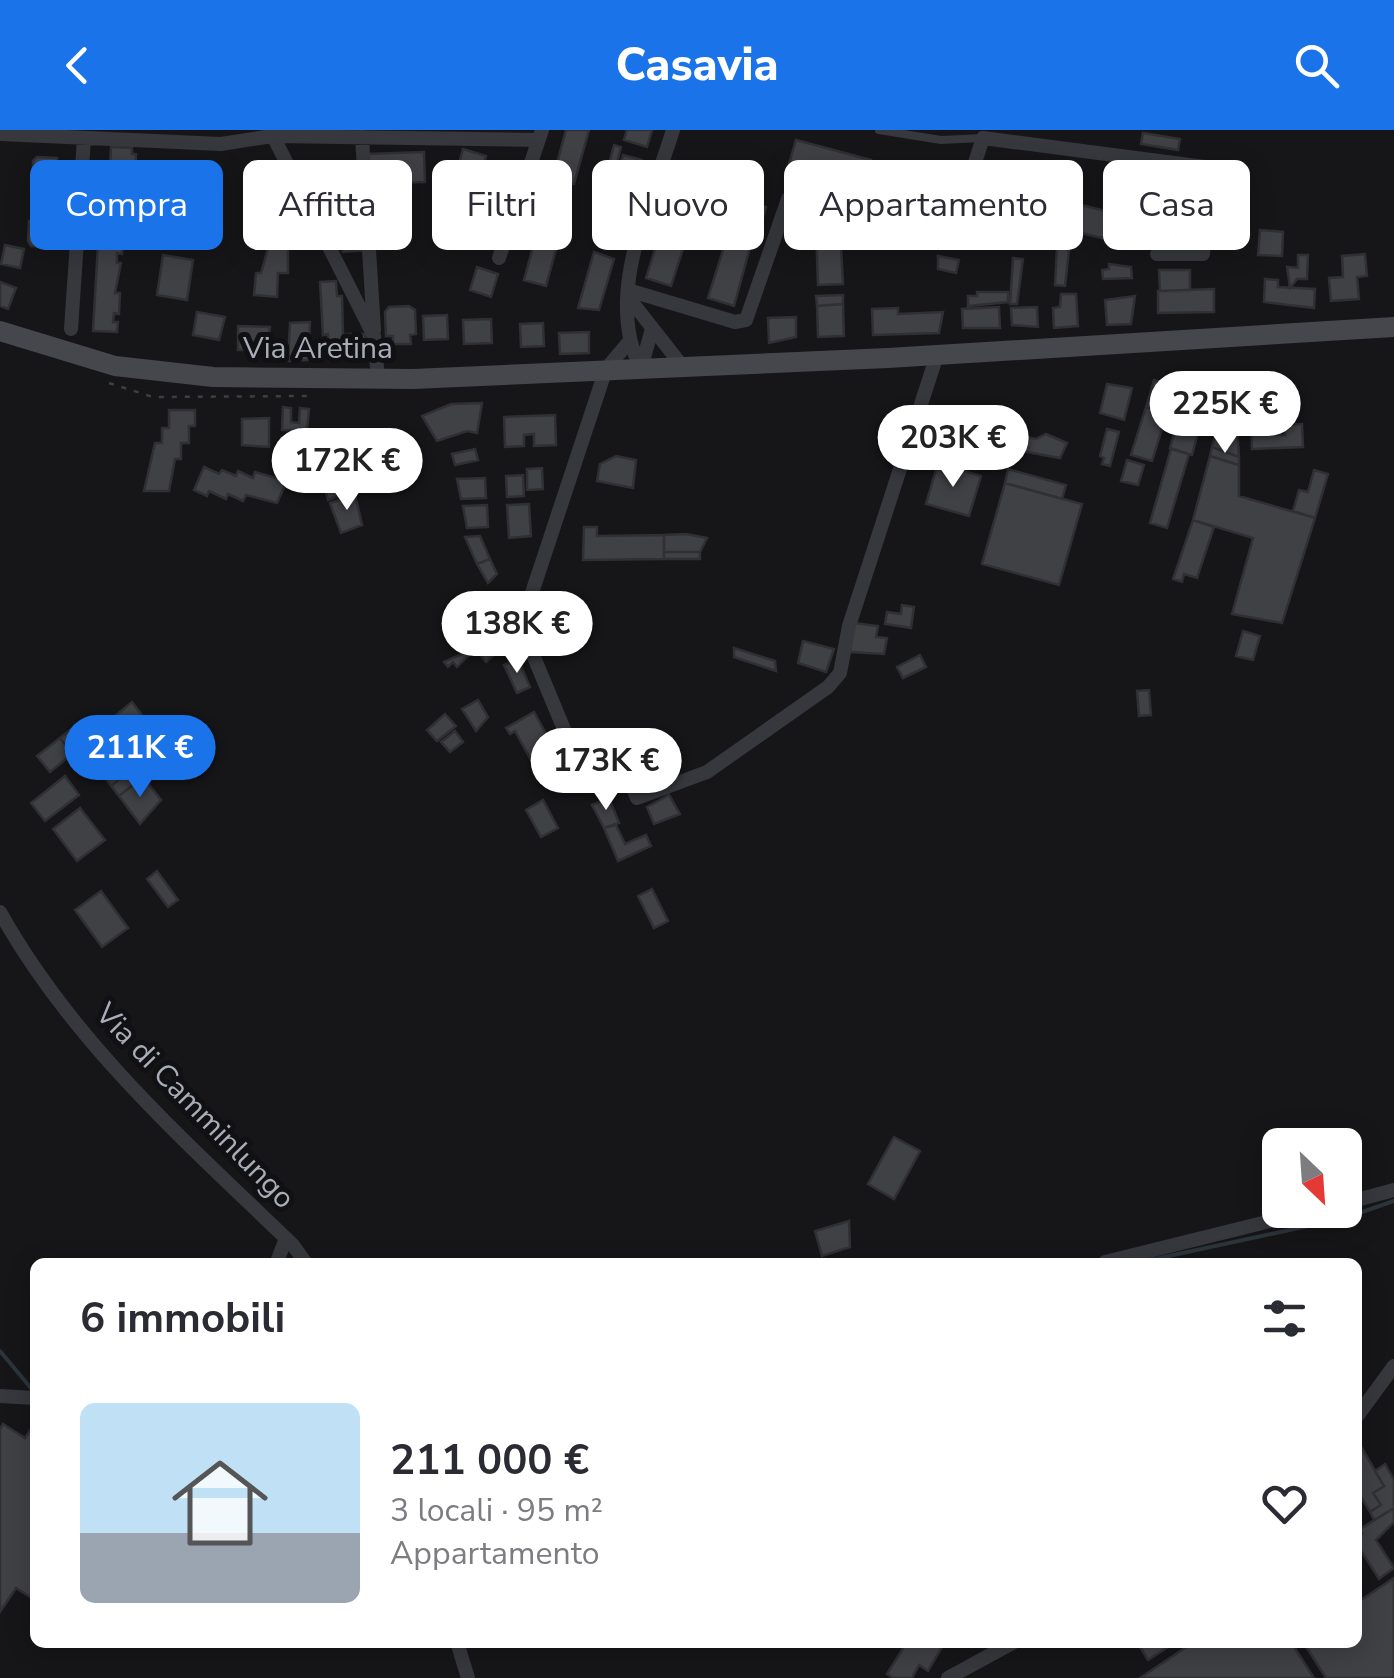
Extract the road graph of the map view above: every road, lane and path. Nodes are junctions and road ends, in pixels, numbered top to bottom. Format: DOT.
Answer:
graph roads {
  1 [pos="672,130"];
  2 [pos="879,130"];
  3 [pos="271,133"];
  4 [pos="0,134"];
  5 [pos="540,135"];
  6 [pos="362,137"];
  7 [pos="983,138"];
  8 [pos="84,139"];
  9 [pos="1151,160"];
  10 [pos="1203,250"];
  11 [pos="1157,254"];
  12 [pos="499,258"];
  13 [pos="628,294"];
  14 [pos="1394,327"];
  15 [pos="71,328"];
  16 [pos="652,329"];
  17 [pos="0,331"];
  18 [pos="374,336"];
  19 [pos="628,343"];
  20 [pos="937,355"];
  21 [pos="683,367"];
  22 [pos="642,368"];
  23 [pos="606,369"];
  24 [pos="378,378"];
  25 [pos="0,912"];
  26 [pos="1394,1190"];
  27 [pos="1362,1198"];
  28 [pos="1262,1223"];
  29 [pos="286,1238"];
  30 [pos="278,1258"];
  31 [pos="302,1258"];
  32 [pos="1121,1258"];
  33 [pos="1394,1366"];
  34 [pos="0,1396"];
  35 [pos="30,1398"];
  36 [pos="1362,1409"];
  37 [pos="459,1648"];
  38 [pos="1003,1648"];
  39 [pos="468,1678"];
  40 [pos="948,1678"];
  1 -- 13 [label="street"];
  2 -- 7 [label="lane"];
  3 -- 6 [label="street"];
  3 -- 8 [label="street"];
  3 -- 18 [label="street"];
  4 -- 8 [label="street"];
  5 -- 6 [label="street"];
  5 -- 12 [label="street"];
  6 -- 18 [label="street"];
  7 -- 9 [label="street"];
  7 -- 13 [label="street"];
  8 -- 15 [label="street"];
  10 -- 11 [label="street"];
  13 -- 16 [label="street"];
  13 -- 19 [label="street"];
  14 -- 20 [label="street"];
  16 -- 21 [label="street"];
  16 -- 22 [label="street"];
  17 -- 24 [label="street, Via Aretina"];
  18 -- 24 [label="street"];
  19 -- 22 [label="street"];
  19 -- 23 [label="street"];
  20 -- 21 [label="street"];
  20 -- 23 [label="street"];
  21 -- 22 [label="street, Via Aretina"];
  22 -- 23 [label="street, Via Aretina"];
  23 -- 24 [label="street, Via Aretina"];
  25 -- 29 [label="street, Via di Camminlungo"];
  26 -- 27 [label="street"];
  28 -- 32 [label="street"];
  29 -- 30 [label="street, Via di Camminlungo"];
  29 -- 31 [label="street, Via di Camminlungo"];
  33 -- 36 [label="street"];
  34 -- 35 [label="street"];
  37 -- 39 [label="street"];
  38 -- 40 [label="street"];
}
